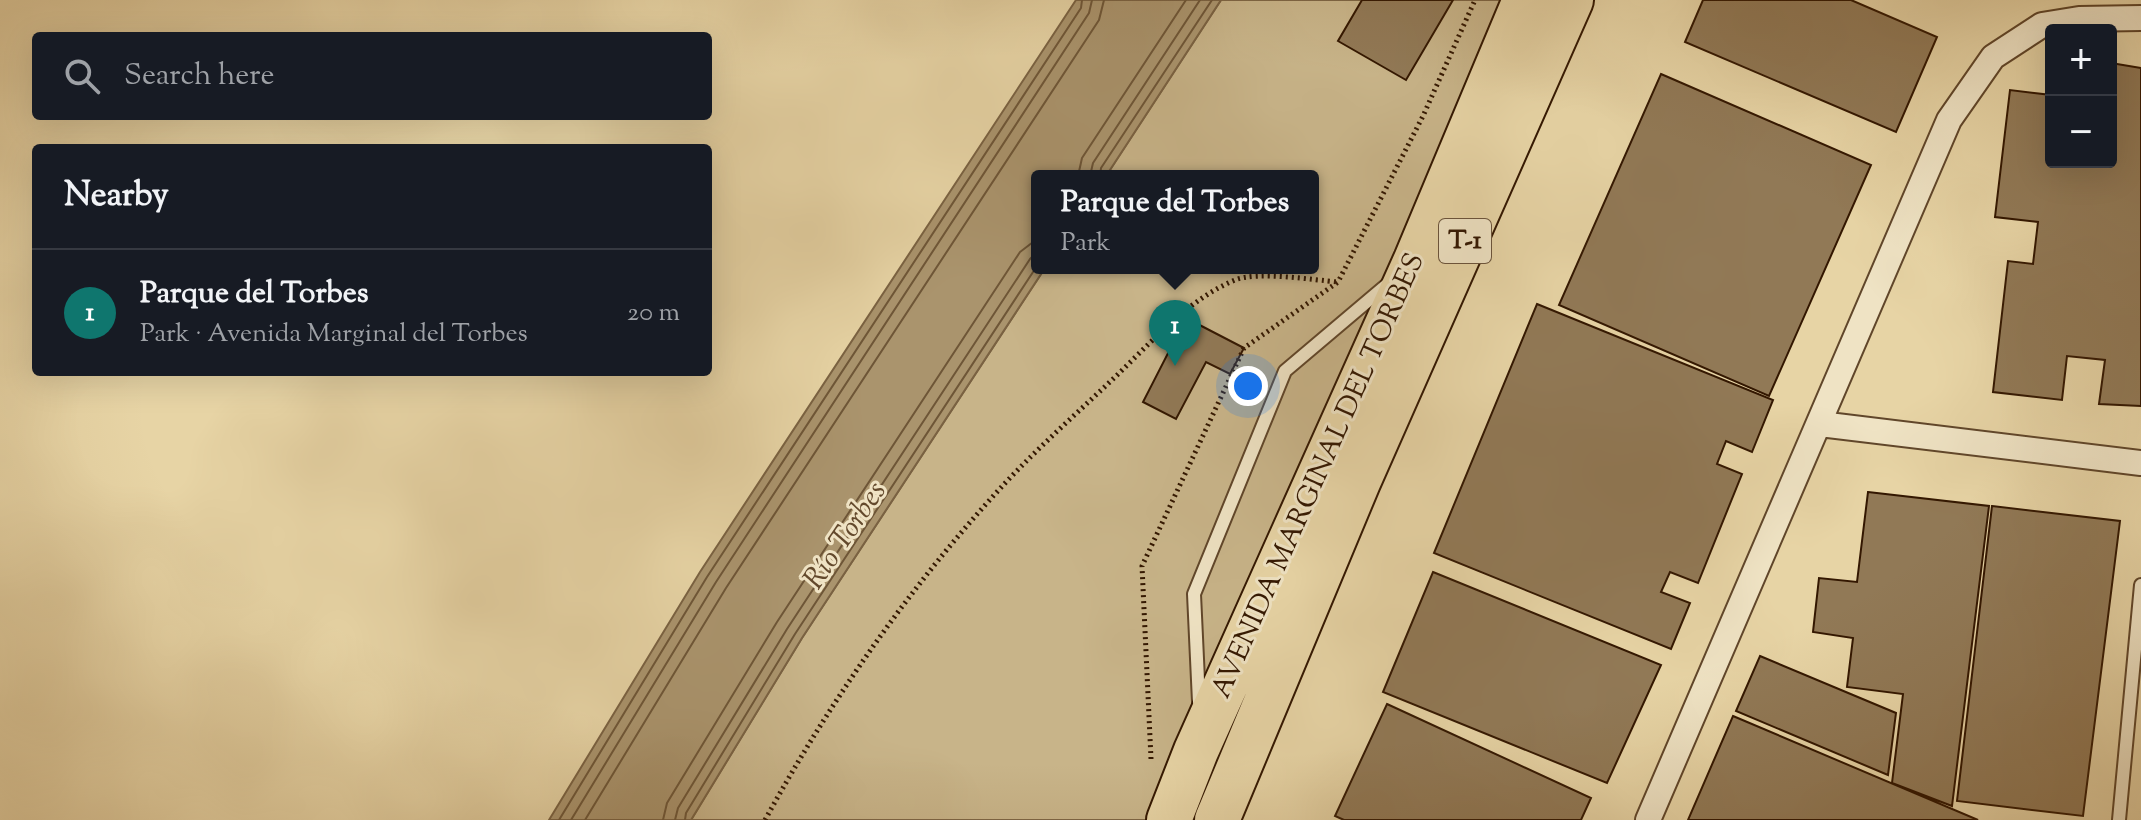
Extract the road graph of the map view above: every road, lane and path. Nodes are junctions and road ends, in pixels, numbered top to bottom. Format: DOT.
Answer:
graph roads {
  1 [pos="1525,0"];
  2 [pos="1571,0"];
  3 [pos="2141,18"];
  4 [pos="1416,260"];
  5 [pos="1338,282"];
  6 [pos="1820,424"];
  7 [pos="2141,463"];
  8 [pos="2141,585"];
  9 [pos="1196,751"];
  10 [pos="1652,819"];
  11 [pos="765,820"];
  12 [pos="1169,820"];
  13 [pos="1217,820"];
  14 [pos="2119,820"];
  1 -- 4 [label="highway, AVENIDA MARGINAL DEL TORBES / T-1"];
  2 -- 13 [label="highway, AVENIDA MARGINAL DEL TORBES / T-1"];
  3 -- 6 [label="street"];
  4 -- 9 [label="highway, AVENIDA MARGINAL DEL TORBES / T-1"];
  4 -- 9 [label="lane"];
  5 -- 11 [label="path"];
  6 -- 7 [label="street"];
  6 -- 10 [label="street"];
  8 -- 14 [label="lane"];
  9 -- 12 [label="highway, AVENIDA MARGINAL DEL TORBES / T-1"];
}
